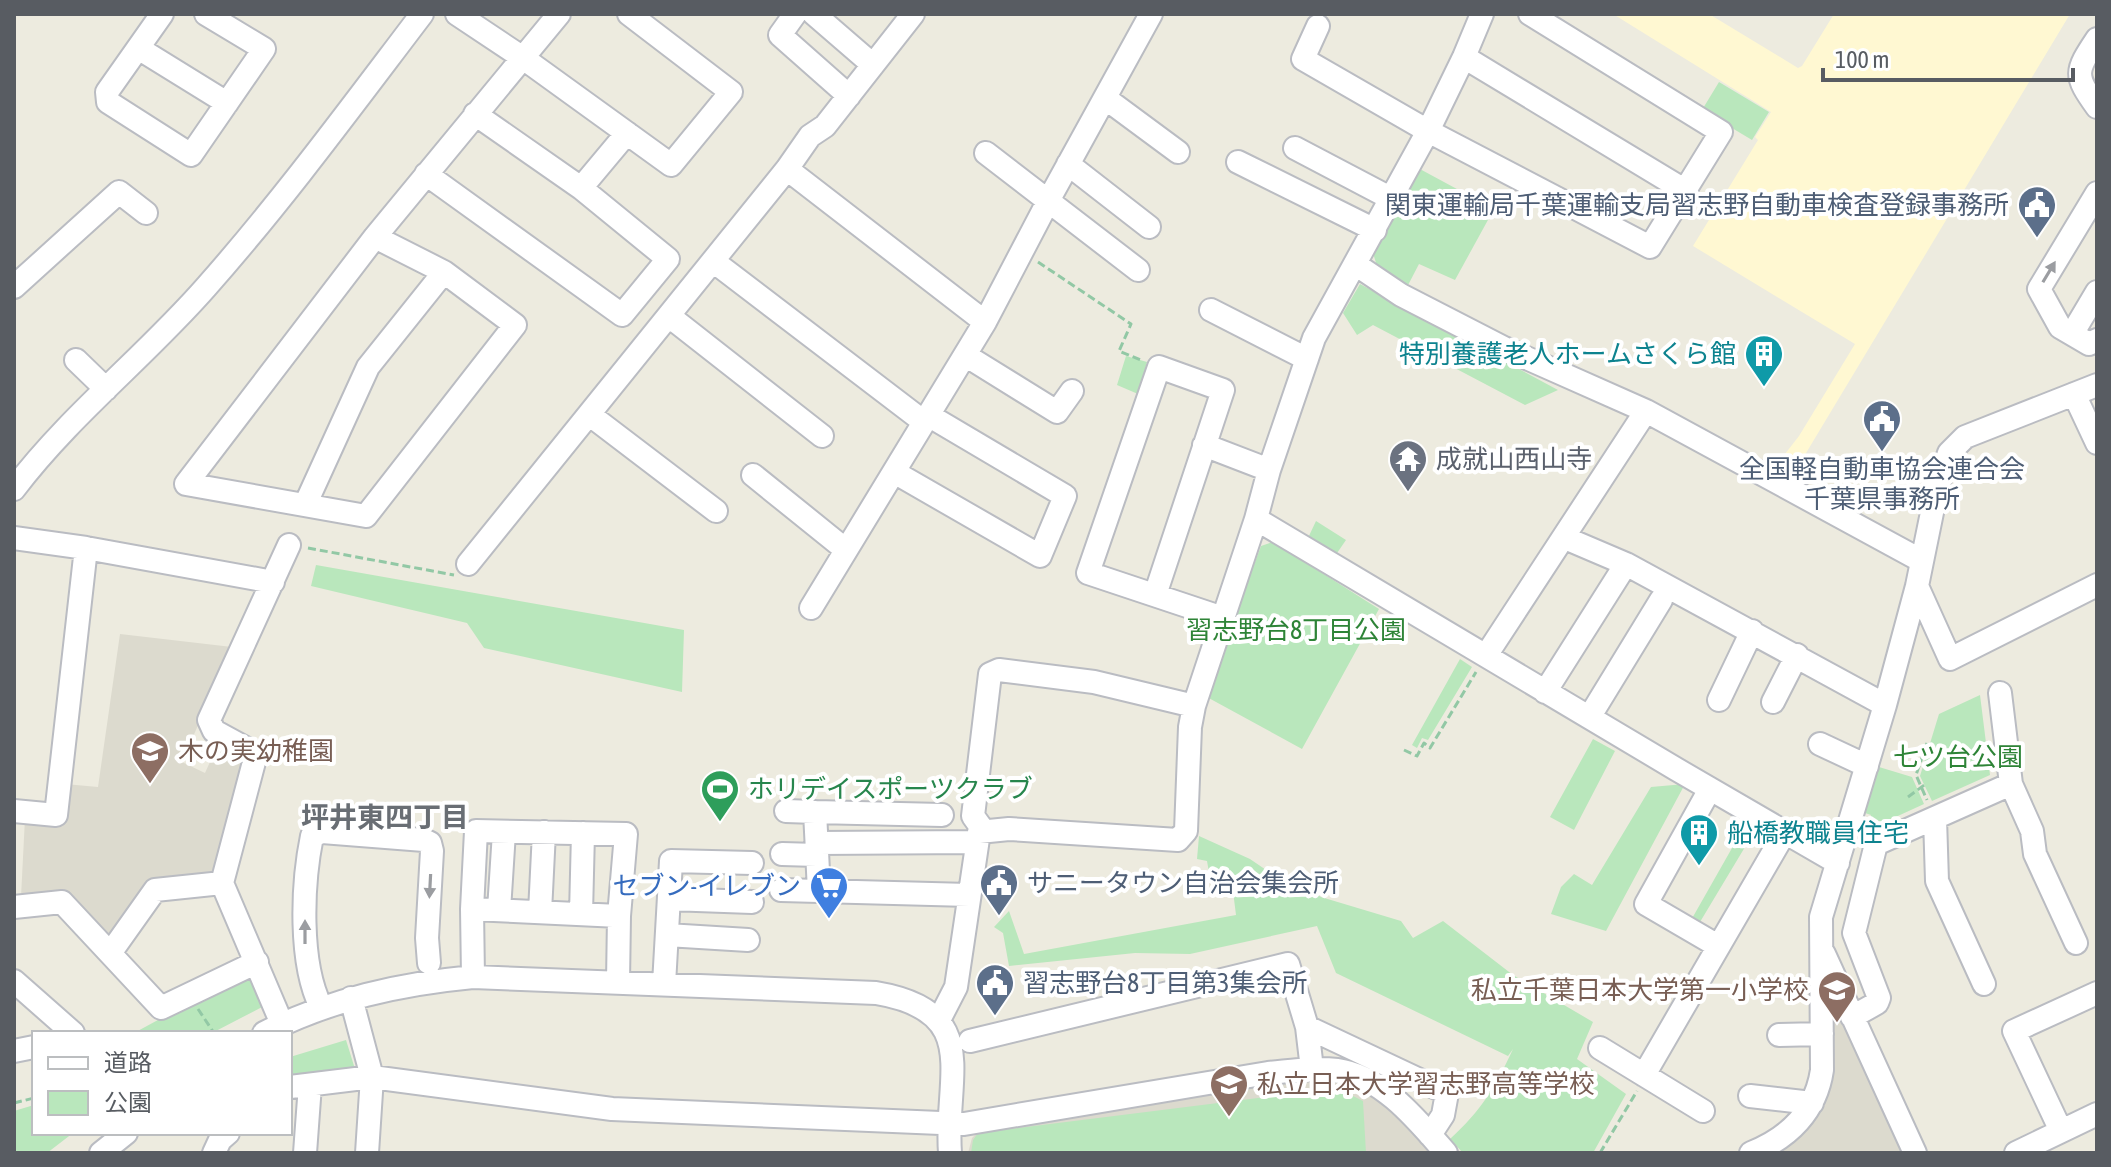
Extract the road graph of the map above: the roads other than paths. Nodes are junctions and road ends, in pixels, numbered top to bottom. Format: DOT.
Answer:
graph roads {
  1 [pos="162,14"];
  2 [pos="206,14"];
  3 [pos="422,14"];
  4 [pos="457,14"];
  5 [pos="559,14"];
  6 [pos="629,14"];
  7 [pos="795,14"];
  8 [pos="814,14"];
  9 [pos="913,14"];
  10 [pos="1151,14"];
  11 [pos="1482,14"];
  12 [pos="1530,14"];
  13 [pos="1318,26"];
  14 [pos="2097,39"];
  15 [pos="138,48"];
  16 [pos="1464,57"];
  17 [pos="523,58"];
  18 [pos="873,65"];
  19 [pos="849,96"];
  20 [pos="1105,98"];
  21 [pos="227,103"];
  22 [pos="2097,107"];
  23 [pos="475,114"];
  24 [pos="1428,131"];
  25 [pos="627,133"];
  26 [pos="1295,148"];
  27 [pos="1178,152"];
  28 [pos="986,153"];
  29 [pos="1238,162"];
  30 [pos="1068,164"];
  31 [pos="787,169"];
  32 [pos="426,174"];
  33 [pos="581,188"];
  34 [pos="1684,190"];
  35 [pos="2097,193"];
  36 [pos="1392,199"];
  37 [pos="1047,202"];
  38 [pos="146,213"];
  39 [pos="1149,227"];
  40 [pos="1375,230"];
  41 [pos="375,237"];
  42 [pos="713,261"];
  43 [pos="1355,264"];
  44 [pos="1138,270"];
  45 [pos="444,272"];
  46 [pos="14,287"];
  47 [pos="2097,292"];
  48 [pos="1211,310"];
  49 [pos="669,316"];
  50 [pos="985,322"];
  51 [pos="2072,334"];
  52 [pos="2097,340"];
  53 [pos="965,355"];
  54 [pos="1307,359"];
  55 [pos="76,360"];
  56 [pos="2097,385"];
  57 [pos="106,389"];
  58 [pos="1072,391"];
  59 [pos="2074,394"];
  60 [pos="1646,411"];
  61 [pos="590,415"];
  62 [pos="926,418"];
  63 [pos="822,436"];
  64 [pos="2097,443"];
  65 [pos="1204,445"];
  66 [pos="1269,470"];
  67 [pos="894,472"];
  68 [pos="753,475"];
  69 [pos="14,489"];
  70 [pos="306,503"];
  71 [pos="716,511"];
  72 [pos="1256,519"];
  73 [pos="14,538"];
  74 [pos="1565,538"];
  75 [pos="289,545"];
  76 [pos="86,548"];
  77 [pos="846,550"];
  78 [pos="1922,561"];
  79 [pos="468,564"];
  80 [pos="1626,564"];
  81 [pos="273,582"];
  82 [pos="2097,585"];
  83 [pos="1917,586"];
  84 [pos="1155,595"];
  85 [pos="1661,600"];
  86 [pos="811,608"];
  87 [pos="1223,618"];
  88 [pos="1752,631"];
  89 [pos="1797,655"];
  90 [pos="1483,659"];
  91 [pos="1545,692"];
  92 [pos="2000,693"];
  93 [pos="1719,700"];
  94 [pos="1773,702"];
  95 [pos="1885,705"];
  96 [pos="1194,706"];
  97 [pos="1590,716"];
  98 [pos="1820,744"];
  99 [pos="1867,766"];
  100 [pos="2011,784"];
  101 [pos="1710,789"];
  102 [pos="14,811"];
  103 [pos="786,811"];
  104 [pos="815,812"];
  105 [pos="942,815"];
  106 [pos="1935,818"];
  107 [pos="504,832"];
  108 [pos="544,832"];
  109 [pos="1785,832"];
  110 [pos="583,833"];
  111 [pos="980,836"];
  112 [pos="817,849"];
  113 [pos="1842,852"];
  114 [pos="1873,853"];
  115 [pos="782,854"];
  116 [pos="752,863"];
  117 [pos="222,883"];
  118 [pos="781,890"];
  119 [pos="819,891"];
  120 [pos="969,895"];
  121 [pos="669,899"];
  122 [pos="752,902"];
  123 [pos="14,907"];
  124 [pos="472,909"];
  125 [pos="499,910"];
  126 [pos="540,912"];
  127 [pos="581,914"];
  128 [pos="619,916"];
  129 [pos="667,935"];
  130 [pos="748,940"];
  131 [pos="2076,943"];
  132 [pos="1820,945"];
  133 [pos="1718,946"];
  134 [pos="111,952"];
  135 [pos="257,962"];
  136 [pos="429,963"];
  137 [pos="473,977"];
  138 [pos="14,981"];
  139 [pos="618,982"];
  140 [pos="664,984"];
  141 [pos="1984,984"];
  142 [pos="2097,993"];
  143 [pos="351,998"];
  144 [pos="321,1007"];
  145 [pos="1852,1017"];
  146 [pos="939,1020"];
  147 [pos="1307,1027"];
  148 [pos="273,1029"];
  149 [pos="68,1031"];
  150 [pos="1822,1034"];
  151 [pos="1779,1035"];
  152 [pos="970,1041"];
  153 [pos="1600,1048"];
  154 [pos="1312,1069"];
  155 [pos="1644,1075"];
  156 [pos="372,1077"];
  157 [pos="300,1086"];
  158 [pos="1750,1096"];
  159 [pos="1812,1103"];
  160 [pos="1703,1111"];
  161 [pos="2097,1114"];
  162 [pos="948,1124"];
  163 [pos="2061,1131"];
  164 [pos="124,1135"];
  165 [pos="226,1135"];
  166 [pos="1430,1135"];
  167 [pos="101,1153"];
  168 [pos="214,1153"];
  169 [pos="305,1153"];
  170 [pos="367,1153"];
  171 [pos="950,1153"];
  172 [pos="1446,1153"];
  173 [pos="1751,1153"];
  174 [pos="1915,1153"];
  175 [pos="2016,1153"];
  1 -- 15 [label="street"];
  2 -- 21 [label="street"];
  3 -- 57 [label="street"];
  4 -- 17 [label="street"];
  5 -- 17 [label="street"];
  6 -- 25 [label="street"];
  7 -- 19 [label="street"];
  8 -- 18 [label="street"];
  9 -- 18 [label="street"];
  10 -- 20 [label="street"];
  11 -- 16 [label="street"];
  12 -- 34 [label="street"];
  13 -- 24 [label="street"];
  14 -- 22 [label="street"];
  15 -- 21 [label="street"];
  15 -- 21 [label="street"];
  16 -- 24 [label="street"];
  16 -- 34 [label="street"];
  17 -- 23 [label="street"];
  17 -- 25 [label="street"];
  18 -- 19 [label="street"];
  19 -- 31 [label="street"];
  20 -- 27 [label="street"];
  20 -- 30 [label="street"];
  23 -- 32 [label="street"];
  23 -- 33 [label="street"];
  24 -- 34 [label="street"];
  24 -- 36 [label="street"];
  25 -- 33 [label="street"];
  26 -- 36 [label="street"];
  28 -- 37 [label="street"];
  29 -- 40 [label="street"];
  30 -- 37 [label="street"];
  30 -- 39 [label="street"];
  31 -- 42 [label="street"];
  31 -- 50 [label="street"];
  32 -- 33 [label="street"];
  32 -- 41 [label="street"];
  51 -- 35 [label="street, one-way"];
  36 -- 40 [label="street"];
  37 -- 44 [label="street"];
  37 -- 50 [label="street"];
  38 -- 46 [label="street"];
  40 -- 43 [label="street"];
  41 -- 45 [label="street"];
  41 -- 70 [label="street"];
  42 -- 49 [label="street"];
  42 -- 62 [label="street"];
  43 -- 54 [label="street"];
  43 -- 60 [label="street"];
  45 -- 70 [label="street"];
  45 -- 70 [label="street"];
  47 -- 51 [label="street"];
  48 -- 54 [label="street"];
  49 -- 61 [label="street"];
  49 -- 63 [label="street"];
  50 -- 53 [label="street"];
  51 -- 52 [label="street"];
  53 -- 58 [label="street"];
  53 -- 62 [label="street"];
  54 -- 66 [label="street"];
  55 -- 57 [label="street"];
  56 -- 59 [label="street"];
  57 -- 69 [label="street"];
  59 -- 64 [label="street"];
  59 -- 78 [label="street"];
  60 -- 74 [label="street"];
  60 -- 78 [label="street"];
  61 -- 71 [label="street"];
  61 -- 79 [label="street"];
  62 -- 67 [label="street"];
  62 -- 67 [label="street"];
  65 -- 66 [label="street"];
  65 -- 84 [label="street"];
  65 -- 84 [label="street"];
  66 -- 72 [label="street"];
  67 -- 77 [label="street"];
  68 -- 77 [label="street"];
  72 -- 87 [label="street"];
  72 -- 90 [label="street"];
  73 -- 76 [label="street"];
  74 -- 80 [label="street"];
  74 -- 90 [label="street"];
  75 -- 81 [label="street"];
  76 -- 81 [label="street"];
  76 -- 102 [label="street"];
  77 -- 86 [label="street"];
  78 -- 83 [label="street"];
  80 -- 88 [label="street"];
  80 -- 91 [label="street"];
  81 -- 117 [label="street"];
  82 -- 83 [label="street"];
  83 -- 95 [label="street"];
  84 -- 87 [label="street"];
  85 -- 97 [label="street"];
  87 -- 96 [label="street"];
  88 -- 89 [label="street"];
  88 -- 93 [label="street"];
  89 -- 94 [label="street"];
  89 -- 95 [label="street"];
  90 -- 91 [label="street"];
  91 -- 97 [label="street"];
  92 -- 100 [label="street"];
  95 -- 99 [label="street"];
  96 -- 111 [label="street"];
  96 -- 111 [label="street"];
  97 -- 101 [label="street"];
  98 -- 99 [label="street"];
  99 -- 113 [label="street"];
  100 -- 106 [label="street"];
  100 -- 131 [label="street"];
  101 -- 109 [label="street"];
  101 -- 133 [label="street"];
  103 -- 104 [label="street"];
  104 -- 105 [label="street"];
  104 -- 112 [label="street"];
  106 -- 114 [label="street"];
  106 -- 141 [label="street"];
  107 -- 108 [label="street"];
  107 -- 124 [label="street"];
  107 -- 125 [label="street"];
  108 -- 110 [label="street"];
  108 -- 126 [label="street"];
  109 -- 113 [label="street"];
  109 -- 133 [label="street"];
  110 -- 127 [label="street"];
  110 -- 128 [label="street"];
  111 -- 112 [label="street"];
  111 -- 120 [label="street"];
  112 -- 115 [label="street"];
  112 -- 119 [label="street"];
  113 -- 114 [label="street"];
  113 -- 132 [label="street"];
  114 -- 145 [label="street"];
  116 -- 121 [label="street"];
  117 -- 134 [label="street"];
  117 -- 135 [label="street"];
  118 -- 119 [label="street"];
  119 -- 120 [label="street"];
  120 -- 146 [label="street"];
  121 -- 122 [label="street"];
  121 -- 129 [label="street"];
  123 -- 134 [label="street"];
  124 -- 125 [label="street"];
  124 -- 137 [label="street"];
  125 -- 126 [label="street"];
  126 -- 127 [label="street"];
  127 -- 128 [label="street"];
  128 -- 139 [label="street"];
  129 -- 130 [label="street"];
  129 -- 140 [label="street"];
  132 -- 145 [label="street"];
  132 -- 150 [label="street"];
  133 -- 155 [label="street"];
  134 -- 135 [label="street"];
  135 -- 148 [label="street"];
  144 -- 136 [label="street, one-way"];
  137 -- 139 [label="street"];
  137 -- 143 [label="street"];
  138 -- 149 [label="street"];
  139 -- 140 [label="street"];
  140 -- 146 [label="street"];
  142 -- 163 [label="street"];
  143 -- 144 [label="street"];
  143 -- 156 [label="street"];
  144 -- 148 [label="street"];
  145 -- 174 [label="street"];
  146 -- 162 [label="street"];
  147 -- 152 [label="street"];
  147 -- 154 [label="street"];
  147 -- 166 [label="street"];
  150 -- 151 [label="street"];
  150 -- 159 [label="street"];
  153 -- 155 [label="street"];
  154 -- 162 [label="street"];
  154 -- 166 [label="street"];
  155 -- 160 [label="street"];
  156 -- 157 [label="street"];
  156 -- 162 [label="street"];
  156 -- 170 [label="street"];
  157 -- 169 [label="street"];
  158 -- 159 [label="street"];
  159 -- 173 [label="street"];
  161 -- 163 [label="street"];
  162 -- 171 [label="street"];
  163 -- 175 [label="street"];
  164 -- 167 [label="street"];
  165 -- 168 [label="street"];
  166 -- 172 [label="street"];
}
